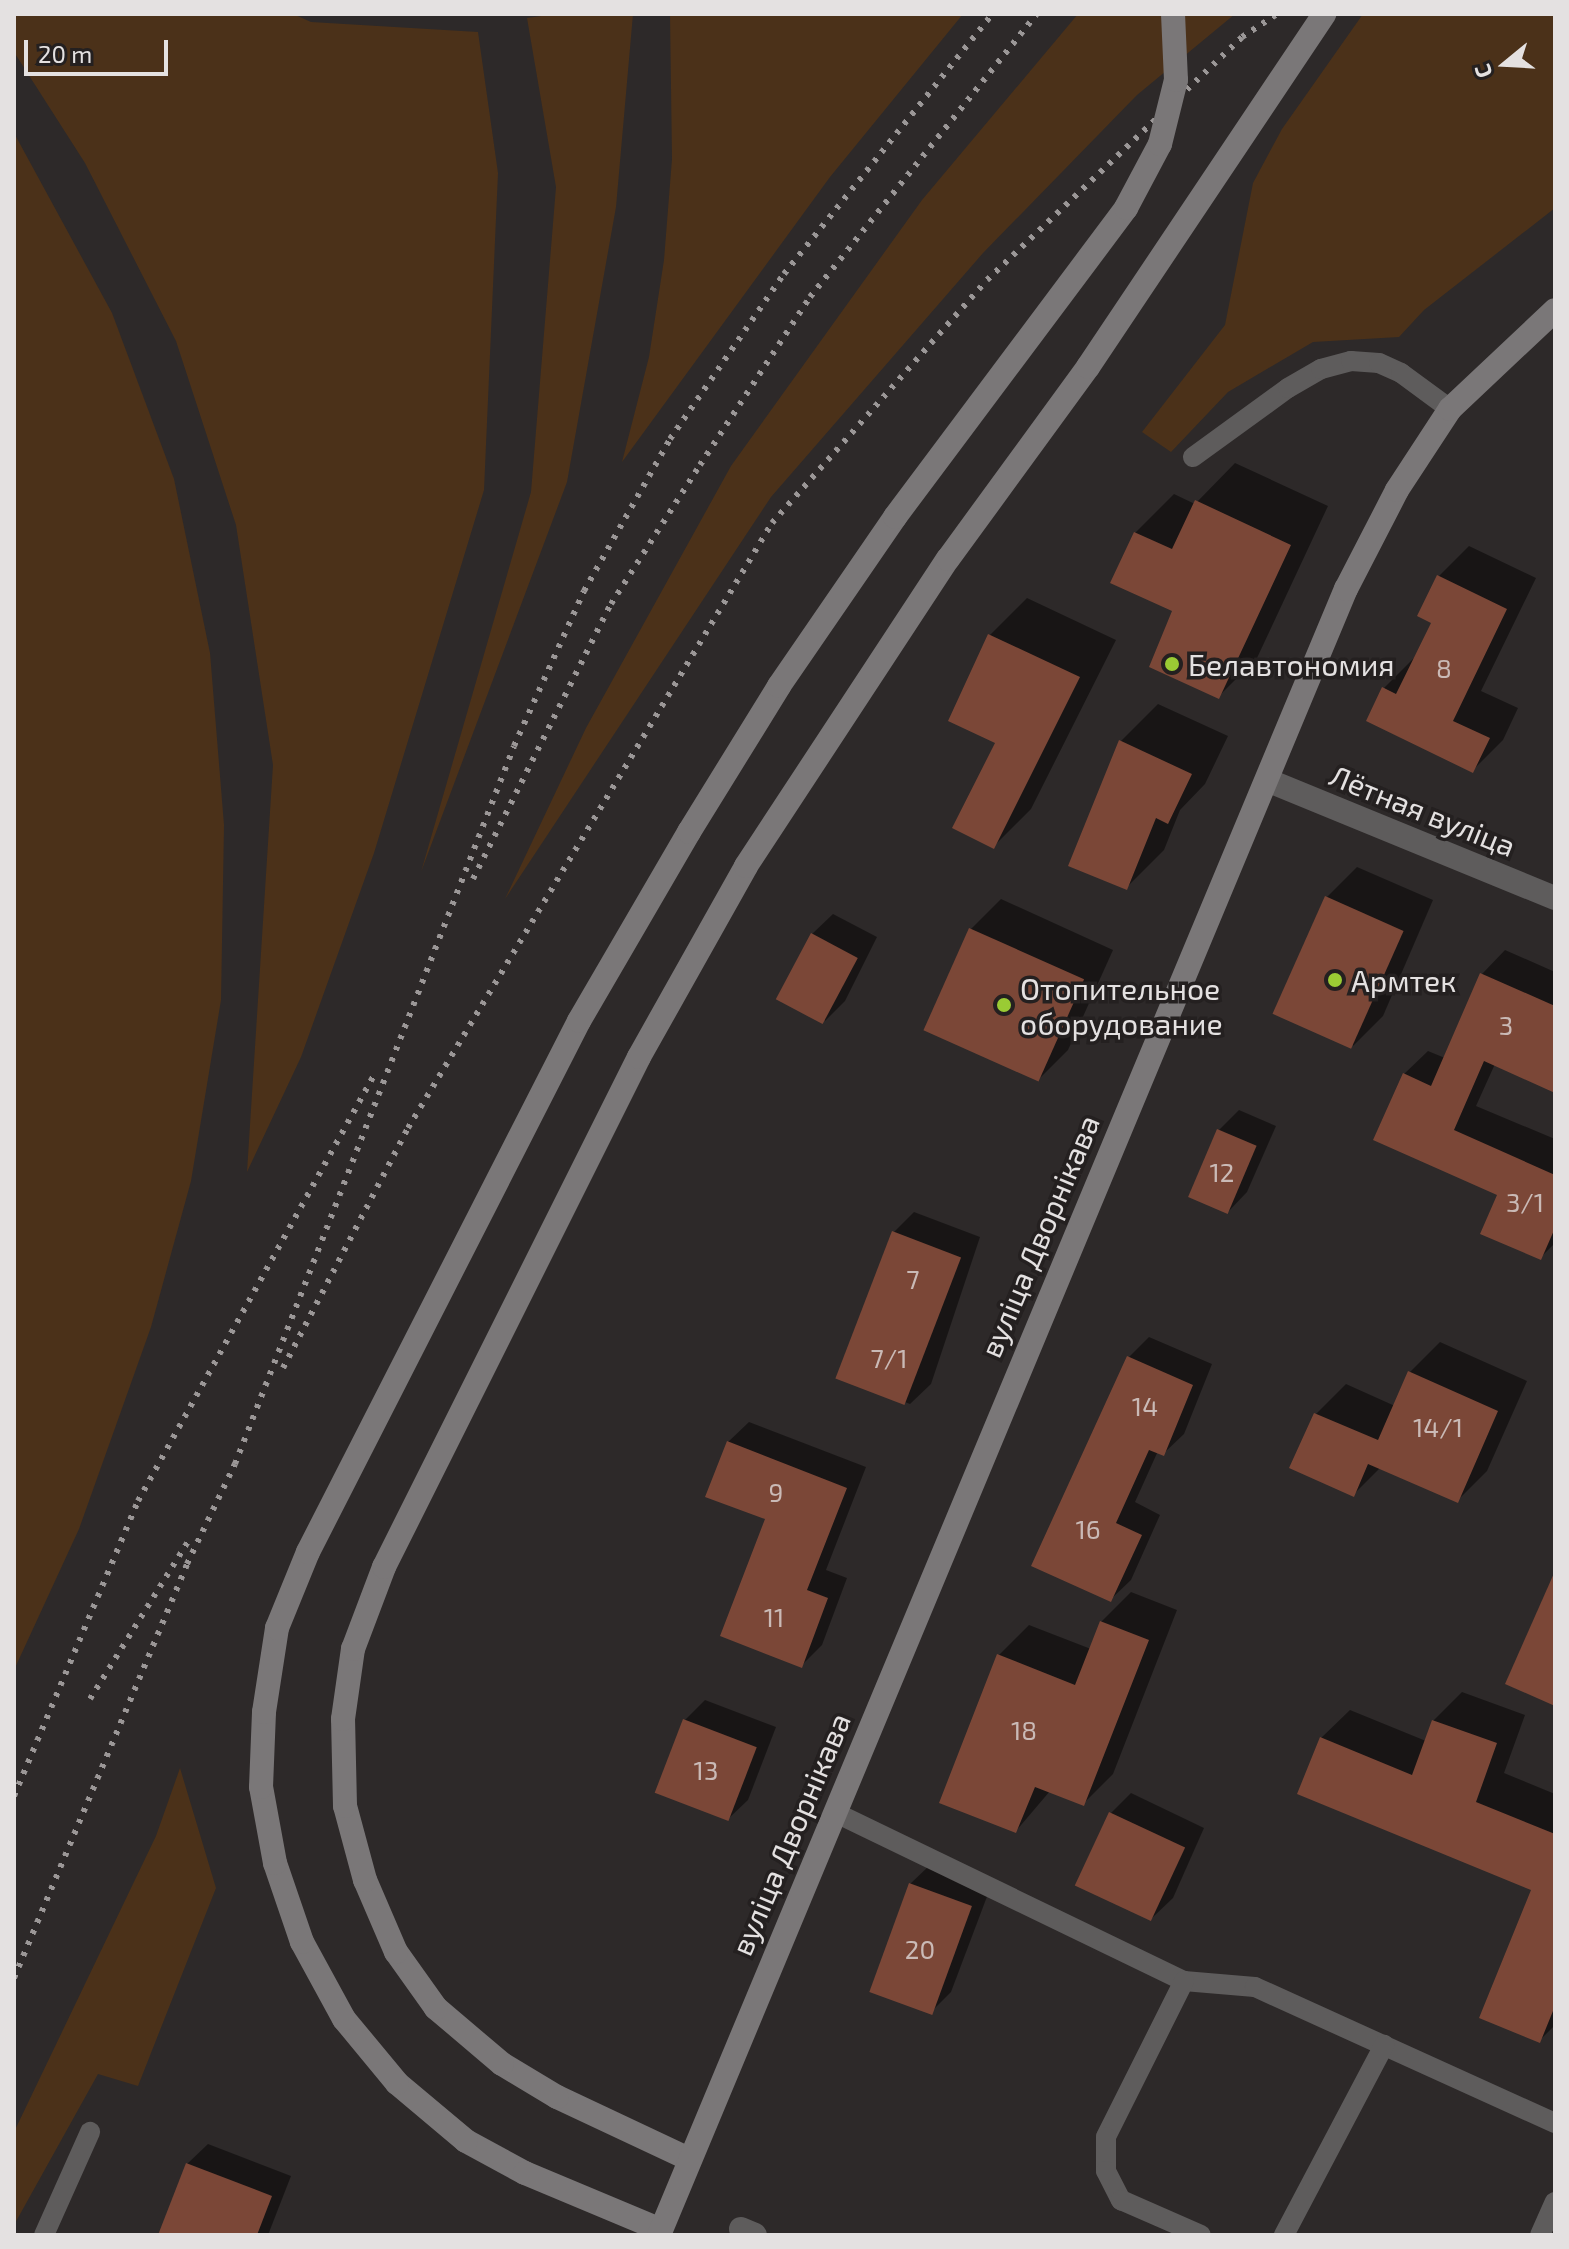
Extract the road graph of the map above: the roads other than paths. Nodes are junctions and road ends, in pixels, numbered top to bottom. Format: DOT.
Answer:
graph roads {
  1 [pos="1173,14"];
  2 [pos="1324,14"];
  3 [pos="1555,310"];
  4 [pos="1450,409"];
  5 [pos="1193,457"];
  6 [pos="1267,780"];
  7 [pos="1555,898"];
  8 [pos="834,1812"];
  9 [pos="1184,1981"];
  10 [pos="1384,2045"];
  11 [pos="1555,2123"];
  12 [pos="90,2132"];
  13 [pos="689,2159"];
  14 [pos="1555,2202"];
  15 [pos="660,2233"];
  16 [pos="44,2235"];
  17 [pos="1201,2235"];
  18 [pos="1284,2235"];
  19 [pos="1540,2235"];
  1 -- 15 [label="main road, bridge"];
  2 -- 13 [label="main road"];
  3 -- 4 [label="main road, вуліца Дворнікава"];
  4 -- 5 [label="lane"];
  4 -- 6 [label="main road, вуліца Дворнікава"];
  6 -- 7 [label="street, Лётная вуліца"];
  6 -- 8 [label="main road, вуліца Дворнікава"];
  8 -- 9 [label="lane"];
  8 -- 13 [label="main road, вуліца Дворнікава"];
  9 -- 10 [label="lane"];
  9 -- 17 [label="lane"];
  10 -- 11 [label="lane"];
  10 -- 18 [label="lane"];
  12 -- 16 [label="lane"];
  13 -- 15 [label="main road, вуліца Дворнікава"];
  14 -- 19 [label="lane"];
}
